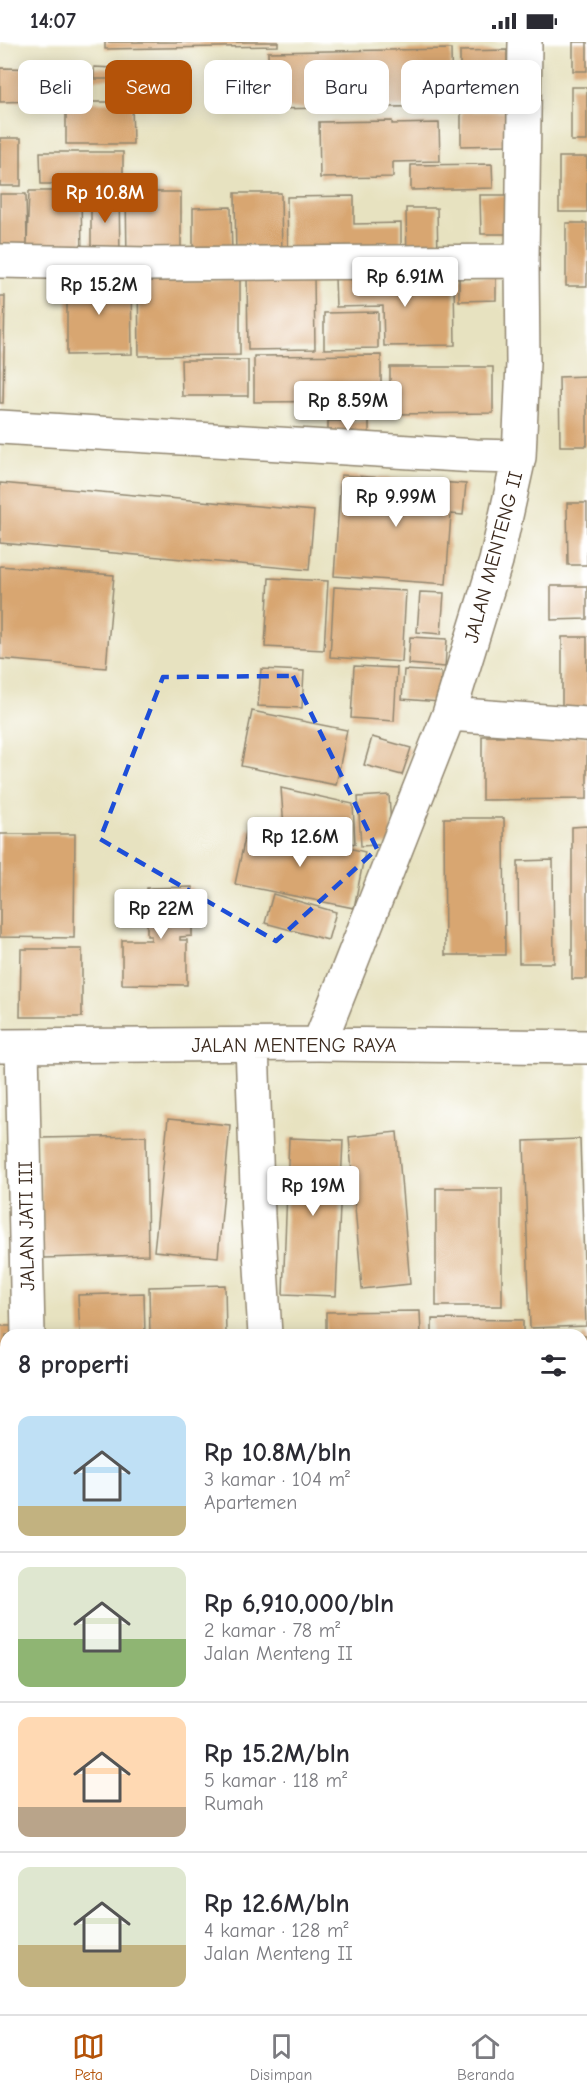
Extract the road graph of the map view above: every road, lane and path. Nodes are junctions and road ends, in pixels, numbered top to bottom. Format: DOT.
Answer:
graph roads {
  1 [pos="525,42"];
  2 [pos="0,261"];
  3 [pos="522,261"];
  4 [pos="0,426"];
  5 [pos="519,457"];
  6 [pos="449,714"];
  7 [pos="587,724"];
  8 [pos="319,1044"];
  9 [pos="252,1045"];
  10 [pos="11,1046"];
  11 [pos="587,1047"];
  12 [pos="28,1329"];
  13 [pos="265,1329"];
  1 -- 3 [label="street, JALAN MENTENG II"];
  2 -- 3 [label="street"];
  3 -- 5 [label="street, JALAN MENTENG II"];
  4 -- 5 [label="street"];
  5 -- 6 [label="street, JALAN MENTENG II"];
  6 -- 7 [label="street"];
  6 -- 8 [label="street, JALAN MENTENG II"];
  8 -- 9 [label="street, JALAN MENTENG RAYA"];
  8 -- 11 [label="street, JALAN MENTENG RAYA"];
  9 -- 10 [label="street, JALAN MENTENG RAYA"];
  9 -- 13 [label="street"];
  10 -- 12 [label="street, JALAN JATI III"];
}
